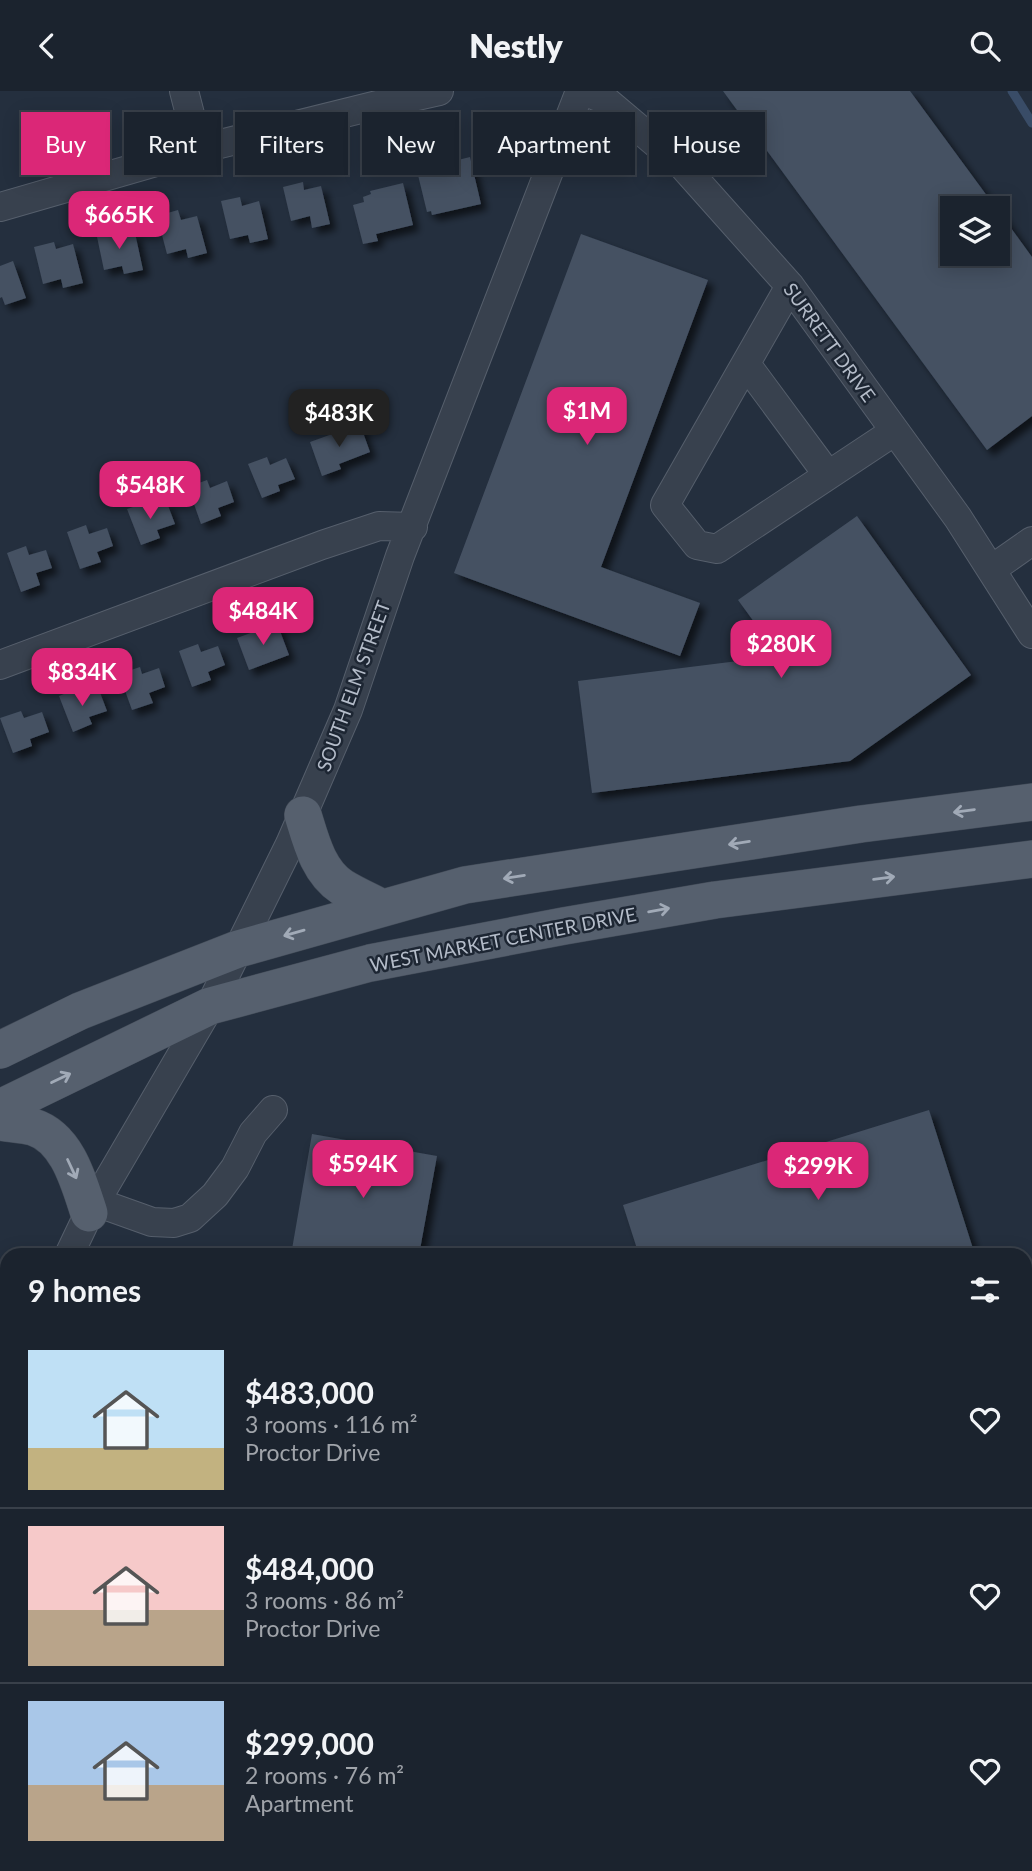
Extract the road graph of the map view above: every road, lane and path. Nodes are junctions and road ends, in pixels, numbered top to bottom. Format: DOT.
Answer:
graph roads {
  1 [pos="184,91"];
  2 [pos="439,91"];
  3 [pos="582,91"];
  4 [pos="371,98"];
  5 [pos="189,112"];
  6 [pos="221,142"];
  7 [pos="124,171"];
  8 [pos="0,207"];
  9 [pos="790,286"];
  10 [pos="746,364"];
  11 [pos="895,431"];
  12 [pos="828,475"];
  13 [pos="412,527"];
  14 [pos="1032,541"];
  15 [pos="992,569"];
  16 [pos="1032,633"];
  17 [pos="0,665"];
  18 [pos="1032,802"];
  19 [pos="303,815"];
  20 [pos="1032,859"];
  21 [pos="382,908"];
  22 [pos="238,949"];
  23 [pos="209,1006"];
  24 [pos="0,1050"];
  25 [pos="0,1108"];
  26 [pos="273,1110"];
  27 [pos="0,1122"];
  28 [pos="93,1208"];
  29 [pos="73,1248"];
  1 -- 5 [label="street"];
  2 -- 4 [label="street"];
  3 -- 9 [label="street, SURRETT DRIVE"];
  3 -- 13 [label="street, SOUTH ELM STREET"];
  4 -- 6 [label="street"];
  7 -- 8 [label="street"];
  9 -- 10 [label="street"];
  9 -- 11 [label="street, SURRETT DRIVE"];
  10 -- 12 [label="street"];
  10 -- 12 [label="street"];
  11 -- 12 [label="street"];
  11 -- 15 [label="street, SURRETT DRIVE"];
  13 -- 17 [label="street"];
  13 -- 19 [label="street, SOUTH ELM STREET"];
  14 -- 15 [label="street"];
  15 -- 16 [label="street, SURRETT DRIVE"];
  18 -- 21 [label="main road, one-way"];
  19 -- 21 [label="main road"];
  19 -- 22 [label="street, SOUTH ELM STREET"];
  23 -- 20 [label="main road, WEST MARKET CENTER DRIVE, one-way"];
  21 -- 22 [label="main road, one-way"];
  22 -- 23 [label="street, SOUTH ELM STREET"];
  22 -- 24 [label="main road"];
  25 -- 23 [label="main road, WEST MARKET CENTER DRIVE, one-way"];
  23 -- 28 [label="street, SOUTH ELM STREET"];
  26 -- 28 [label="street"];
  27 -- 28 [label="main road, one-way"];
  28 -- 29 [label="street, SOUTH ELM STREET"];
}
